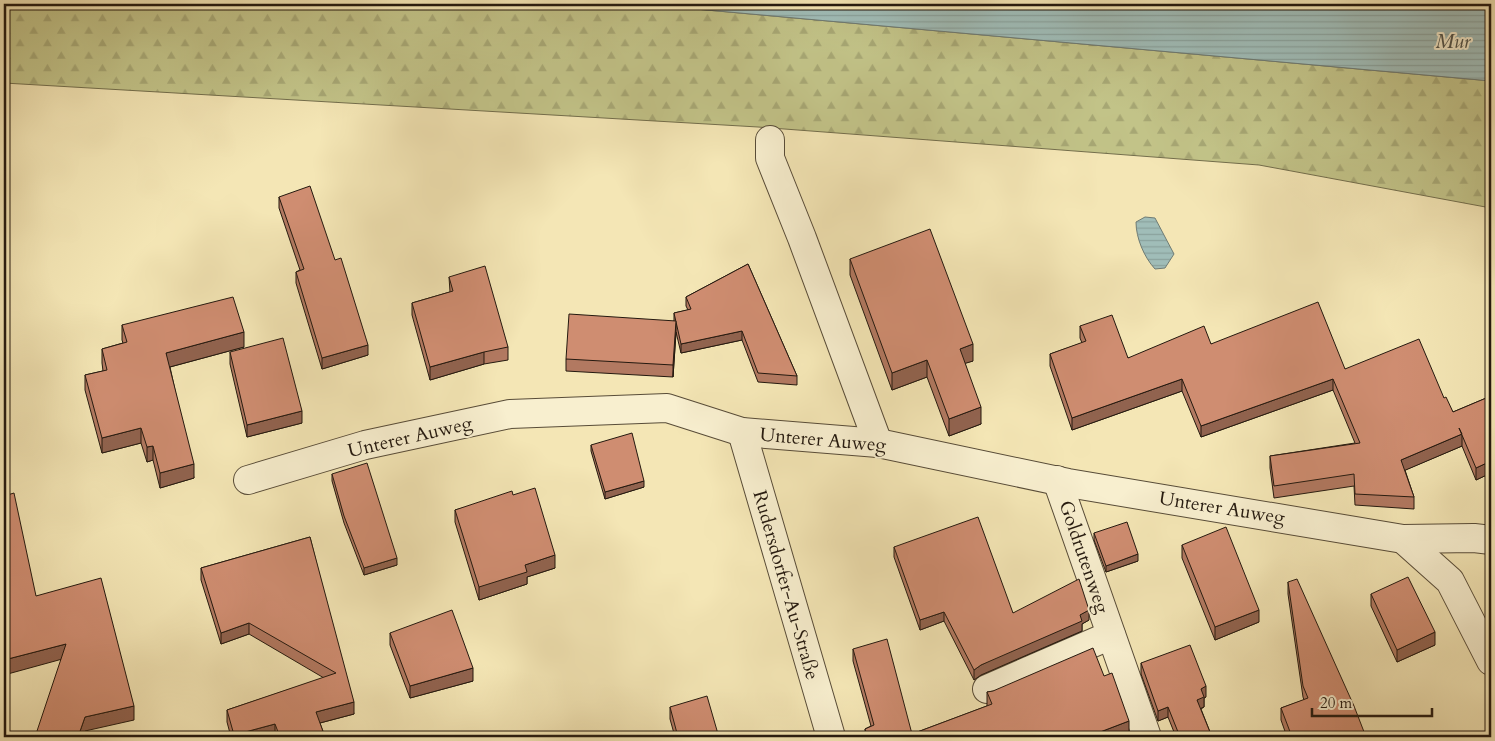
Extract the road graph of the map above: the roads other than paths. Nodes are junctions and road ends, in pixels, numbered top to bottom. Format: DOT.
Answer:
graph roads {
  1 [pos="770,140"];
  2 [pos="742,432"];
  3 [pos="878,443"];
  4 [pos="248,480"];
  5 [pos="1057,480"];
  6 [pos="1403,538"];
  7 [pos="1491,540"];
  8 [pos="1111,635"];
  9 [pos="1491,661"];
  10 [pos="987,690"];
  11 [pos="831,737"];
  12 [pos="1147,737"];
  1 -- 3 [label="street"];
  2 -- 3 [label="street, Unterer Auweg"];
  2 -- 4 [label="street, Unterer Auweg"];
  2 -- 11 [label="street, Rudersdorfer-Au-Straße"];
  3 -- 5 [label="street, Unterer Auweg"];
  5 -- 6 [label="street, Unterer Auweg"];
  5 -- 8 [label="street, Goldrutenweg"];
  6 -- 7 [label="street, Unterer Auweg"];
  6 -- 9 [label="street"];
  8 -- 10 [label="street, Goldrutenweg"];
  8 -- 12 [label="street, Goldrutenweg"];
}
